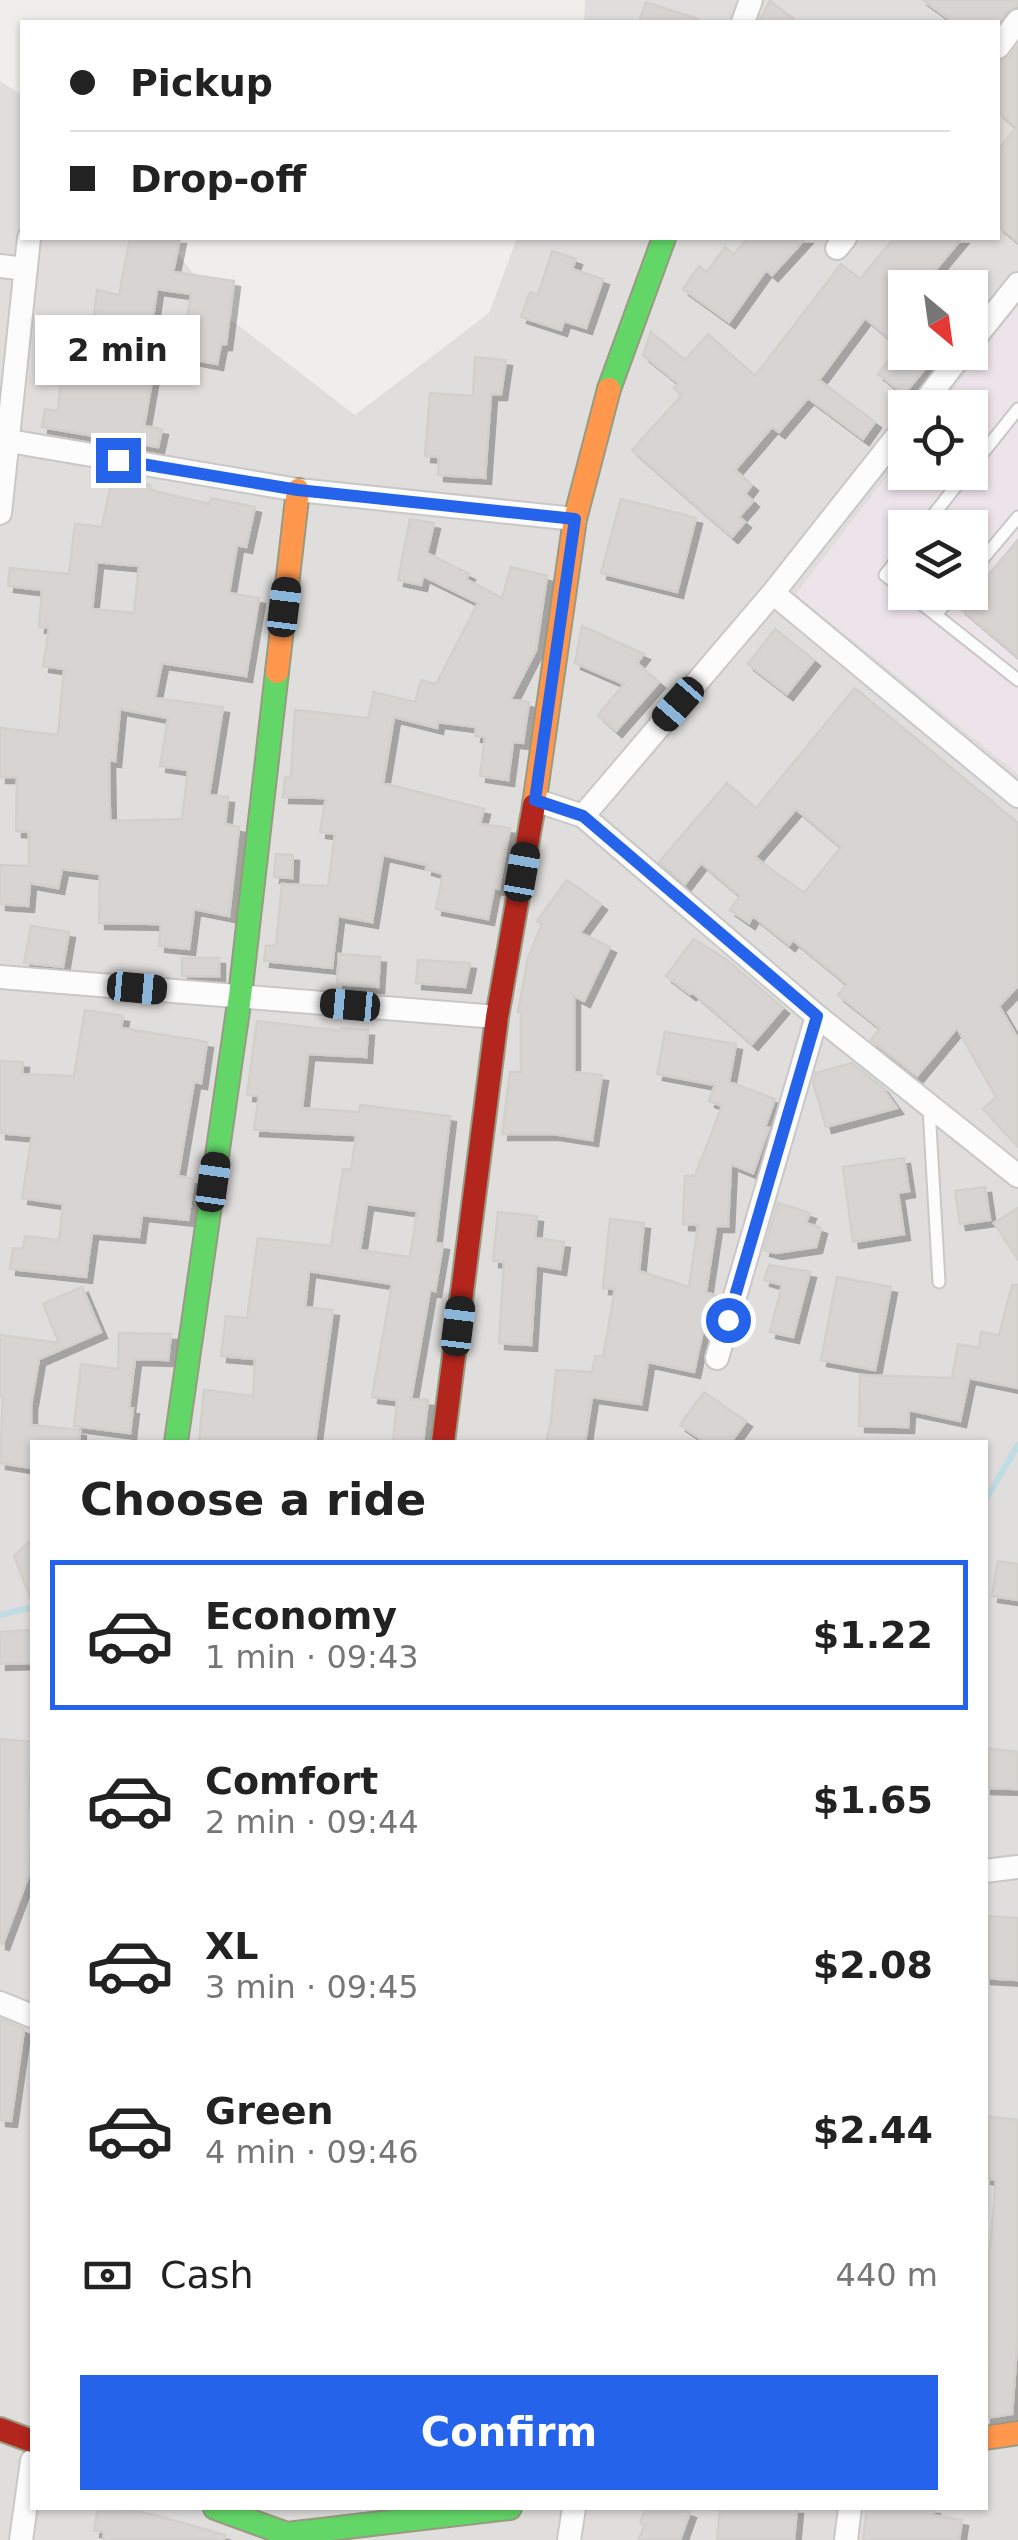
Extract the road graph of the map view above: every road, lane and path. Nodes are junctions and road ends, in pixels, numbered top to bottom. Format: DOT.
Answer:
graph roads {
  1 [pos="1018,21"];
  2 [pos="1000,44"];
  3 [pos="29,240"];
  4 [pos="663,240"];
  5 [pos="0,266"];
  6 [pos="26,268"];
  7 [pos="1018,284"];
  8 [pos="988,322"];
  9 [pos="950,370"];
  10 [pos="934,390"];
  11 [pos="1018,409"];
  12 [pos="10,441"];
  13 [pos="988,446"];
  14 [pos="888,448"];
  15 [pos="298,490"];
  16 [pos="953,490"];
  17 [pos="937,510"];
  18 [pos="0,513"];
  19 [pos="1018,517"];
  20 [pos="575,519"];
  21 [pos="988,553"];
  22 [pos="773,593"];
  23 [pos="929,610"];
  24 [pos="940,610"];
  25 [pos="936,615"];
  26 [pos="1018,680"];
  27 [pos="1018,796"];
  28 [pos="535,800"];
  29 [pos="583,816"];
  30 [pos="0,976"];
  31 [pos="240,996"];
  32 [pos="817,1016"];
  33 [pos="497,1017"];
  34 [pos="928,1104"];
  35 [pos="1018,1176"];
  36 [pos="938,1282"];
  37 [pos="717,1358"];
  38 [pos="176,1440"];
  39 [pos="443,1440"];
  40 [pos="1018,1867"];
  41 [pos="988,1872"];
  42 [pos="0,2003"];
  43 [pos="30,2015"];
  44 [pos="0,2428"];
  45 [pos="1018,2433"];
  46 [pos="988,2438"];
  47 [pos="30,2439"];
  48 [pos="30,2476"];
  49 [pos="220,2510"];
  50 [pos="291,2510"];
  51 [pos="495,2510"];
  52 [pos="574,2510"];
  53 [pos="850,2510"];
  54 [pos="287,2537"];
  55 [pos="21,2540"];
  56 [pos="570,2540"];
  57 [pos="846,2540"];
  1 -- 2 [label="street"];
  3 -- 6 [label="street"];
  4 -- 20 [label="street"];
  5 -- 6 [label="street"];
  6 -- 12 [label="street"];
  7 -- 8 [label="street"];
  9 -- 10 [label="street"];
  11 -- 13 [label="lane"];
  12 -- 15 [label="street"];
  12 -- 18 [label="street"];
  14 -- 22 [label="street"];
  15 -- 20 [label="street"];
  15 -- 31 [label="street"];
  16 -- 17 [label="lane"];
  19 -- 21 [label="lane"];
  20 -- 28 [label="street"];
  22 -- 27 [label="street"];
  22 -- 29 [label="street"];
  23 -- 25 [label="lane"];
  24 -- 25 [label="lane"];
  25 -- 26 [label="lane"];
  28 -- 29 [label="street"];
  28 -- 33 [label="street"];
  29 -- 32 [label="street"];
  30 -- 31 [label="street"];
  31 -- 33 [label="street"];
  31 -- 38 [label="street"];
  32 -- 34 [label="street"];
  32 -- 37 [label="street"];
  33 -- 39 [label="street"];
  34 -- 35 [label="street"];
  34 -- 36 [label="lane"];
  40 -- 41 [label="street"];
  42 -- 43 [label="street"];
  44 -- 47 [label="street"];
  45 -- 46 [label="street"];
  48 -- 55 [label="street"];
  49 -- 54 [label="street"];
  50 -- 54 [label="street"];
  51 -- 54 [label="street"];
  52 -- 56 [label="street"];
  53 -- 57 [label="street"];
}
